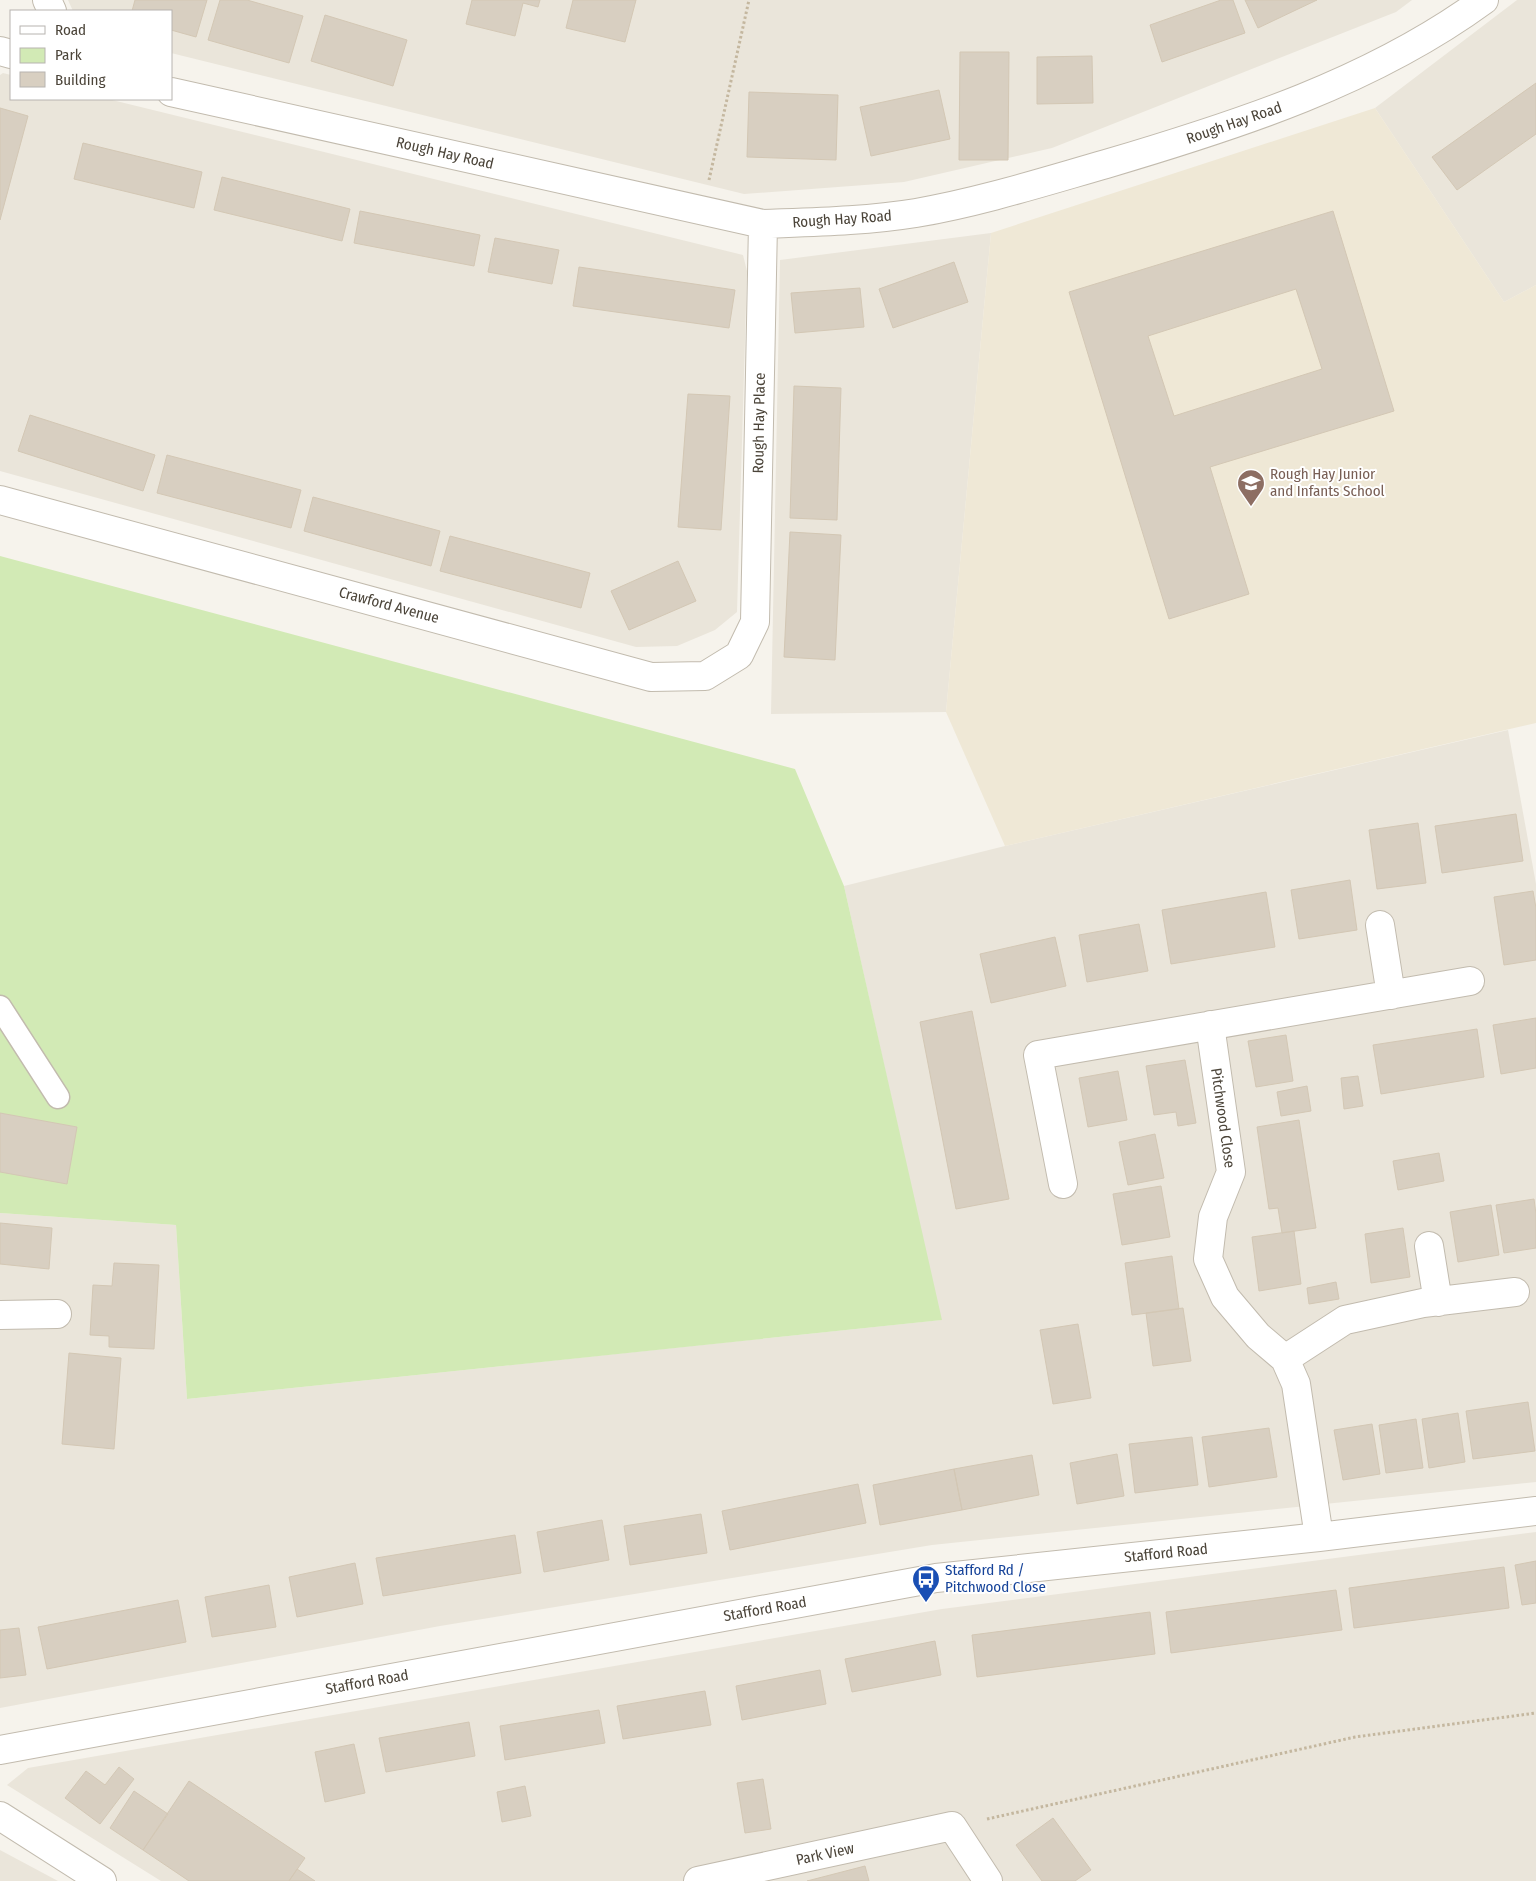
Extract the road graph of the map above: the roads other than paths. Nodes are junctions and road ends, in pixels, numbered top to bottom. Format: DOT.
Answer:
graph roads {
  1 [pos="1484,0"];
  2 [pos="172,92"];
  3 [pos="763,224"];
  4 [pos="0,500"];
  5 [pos="756,622"];
  6 [pos="1380,925"];
  7 [pos="1470,981"];
  8 [pos="1391,995"];
  9 [pos="0,1007"];
  10 [pos="1210,1025"];
  11 [pos="58,1097"];
  12 [pos="1063,1184"];
  13 [pos="1429,1246"];
  14 [pos="1515,1292"];
  15 [pos="1438,1302"];
  16 [pos="57,1314"];
  17 [pos="0,1315"];
  18 [pos="1285,1358"];
  19 [pos="1536,1511"];
  20 [pos="1319,1536"];
  21 [pos="0,1750"];
  22 [pos="0,1816"];
  23 [pos="102,1881"];
  24 [pos="698,1881"];
  25 [pos="988,1881"];
  1 -- 3 [label="street, Rough Hay Road"];
  2 -- 3 [label="street, Rough Hay Road"];
  3 -- 5 [label="street, Rough Hay Place"];
  4 -- 5 [label="street, Crawford Avenue"];
  6 -- 8 [label="street"];
  7 -- 8 [label="street"];
  8 -- 10 [label="street"];
  9 -- 11 [label="lane"];
  10 -- 12 [label="street"];
  10 -- 18 [label="street, Pitchwood Close"];
  13 -- 15 [label="street"];
  14 -- 15 [label="street"];
  15 -- 18 [label="street"];
  16 -- 17 [label="street"];
  18 -- 20 [label="street, Pitchwood Close"];
  19 -- 20 [label="street, Stafford Road"];
  20 -- 21 [label="street, Stafford Road"];
  22 -- 23 [label="street"];
  24 -- 25 [label="street, Park View"];
}
